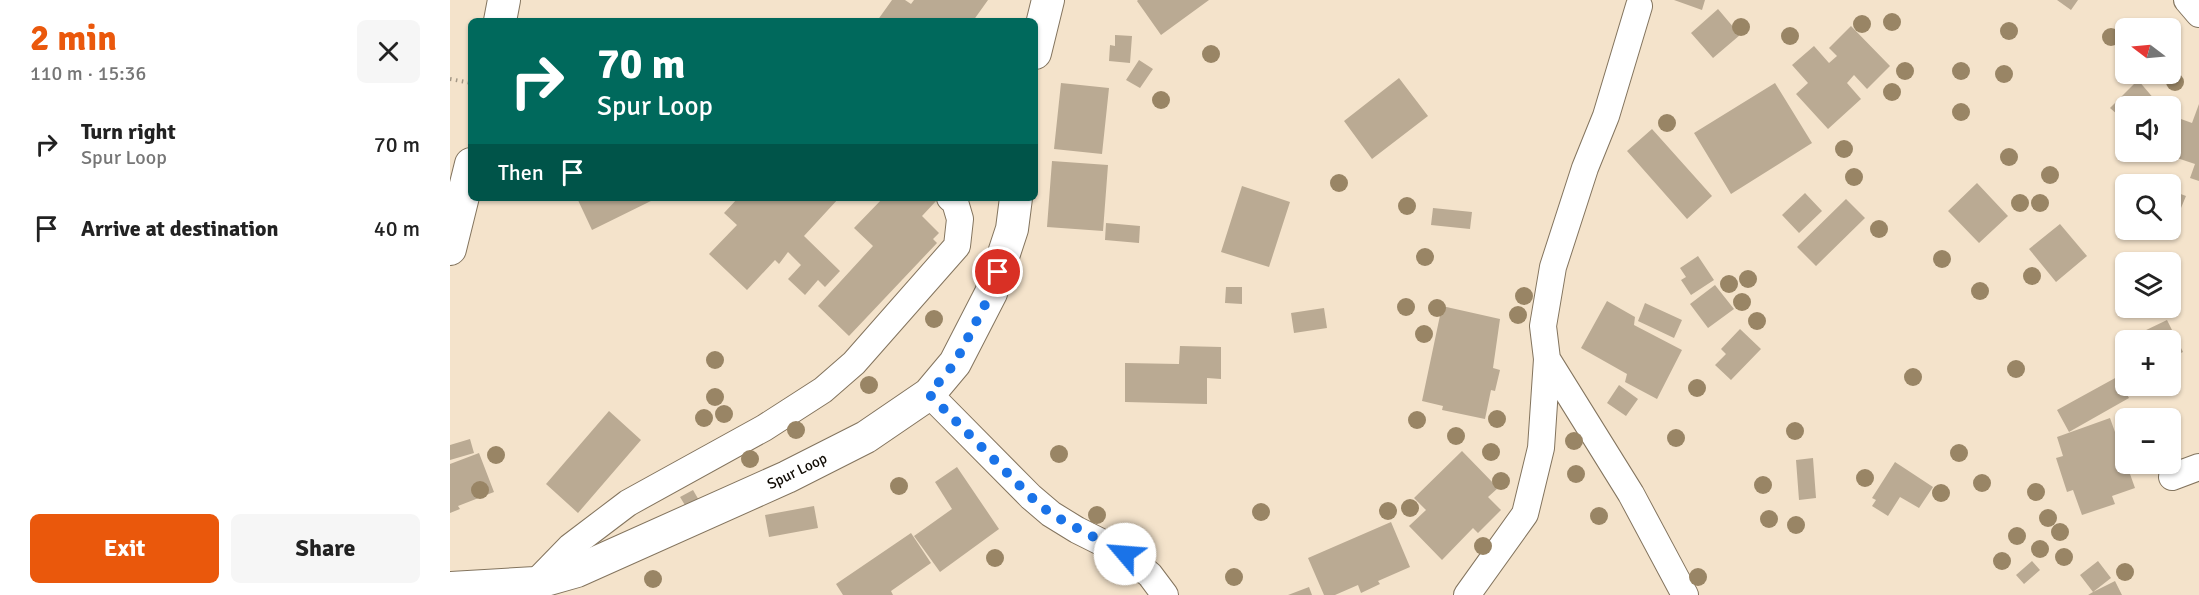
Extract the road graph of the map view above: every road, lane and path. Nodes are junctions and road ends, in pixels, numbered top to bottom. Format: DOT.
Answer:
graph roads {
  1 [pos="504,0"];
  2 [pos="1048,0"];
  3 [pos="2187,0"];
  4 [pos="1639,6"];
  5 [pos="2199,14"];
  6 [pos="501,18"];
  7 [pos="1038,41"];
  8 [pos="450,79"];
  9 [pos="468,82"];
  10 [pos="468,176"];
  11 [pos="954,201"];
  12 [pos="1016,201"];
  13 [pos="450,249"];
  14 [pos="1547,360"];
  15 [pos="929,394"];
  16 [pos="2199,467"];
  17 [pos="2172,477"];
  18 [pos="535,583"];
  19 [pos="456,591"];
  20 [pos="1165,595"];
  21 [pos="1467,595"];
  22 [pos="1685,595"];
  1 -- 6 [label="street"];
  2 -- 7 [label="street"];
  3 -- 5 [label="street"];
  4 -- 14 [label="street"];
  8 -- 9 [label="path"];
  10 -- 13 [label="street"];
  11 -- 18 [label="street"];
  12 -- 15 [label="street, Spur Loop"];
  14 -- 21 [label="street"];
  14 -- 22 [label="street"];
  15 -- 18 [label="street, Spur Loop"];
  15 -- 20 [label="street"];
  16 -- 17 [label="street"];
  18 -- 19 [label="street, Spur Loop"];
}
